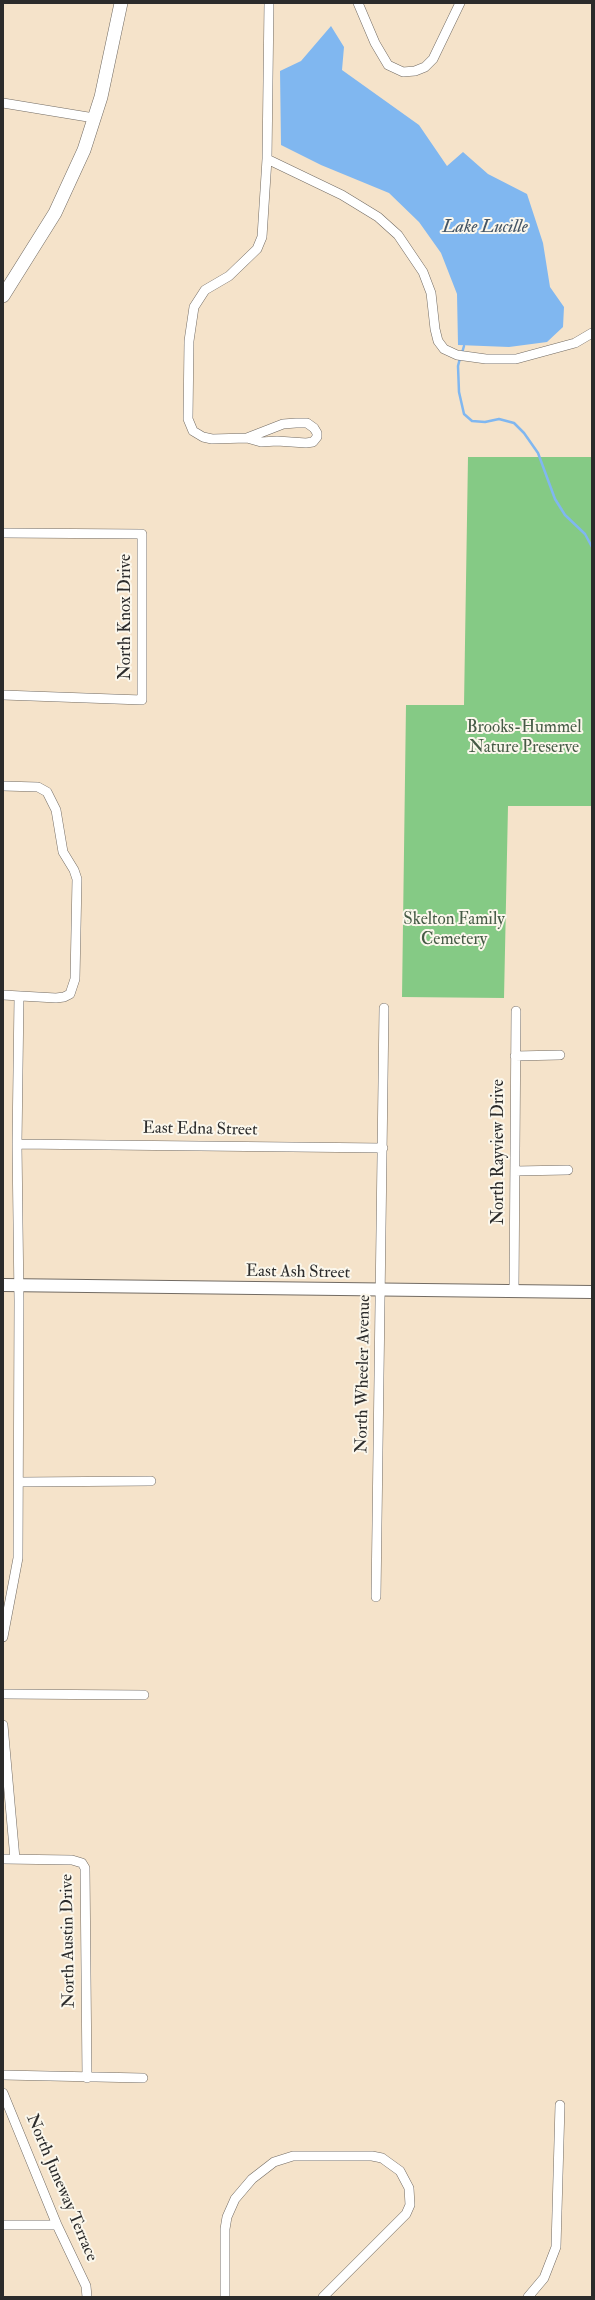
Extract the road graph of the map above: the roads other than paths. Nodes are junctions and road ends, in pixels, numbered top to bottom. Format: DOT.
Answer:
graph roads {
  1 [pos="121,3"];
  2 [pos="269,3"];
  3 [pos="358,3"];
  4 [pos="460,3"];
  5 [pos="3,103"];
  6 [pos="94,118"];
  7 [pos="267,160"];
  8 [pos="3,296"];
  9 [pos="592,332"];
  10 [pos="247,438"];
  11 [pos="3,533"];
  12 [pos="3,695"];
  13 [pos="3,786"];
  14 [pos="3,995"];
  15 [pos="19,997"];
  16 [pos="384,1008"];
  17 [pos="516,1011"];
  18 [pos="560,1055"];
  19 [pos="515,1056"];
  20 [pos="17,1144"];
  21 [pos="383,1148"];
  22 [pos="515,1170"];
  23 [pos="568,1170"];
  24 [pos="3,1285"];
  25 [pos="18,1285"];
  26 [pos="381,1291"];
  27 [pos="514,1292"];
  28 [pos="592,1292"];
  29 [pos="151,1481"];
  30 [pos="20,1482"];
  31 [pos="376,1597"];
  32 [pos="3,1637"];
  33 [pos="3,1694"];
  34 [pos="144,1695"];
  35 [pos="3,1725"];
  36 [pos="3,1859"];
  37 [pos="15,1859"];
  38 [pos="3,2075"];
  39 [pos="87,2078"];
  40 [pos="143,2078"];
  41 [pos="3,2093"];
  42 [pos="560,2105"];
  43 [pos="57,2224"];
  44 [pos="3,2225"];
  45 [pos="87,2297"];
  46 [pos="225,2297"];
  47 [pos="323,2297"];
  48 [pos="528,2297"];
  1 -- 6 [label="main road"];
  2 -- 7 [label="street"];
  3 -- 4 [label="street"];
  5 -- 6 [label="street"];
  6 -- 8 [label="main road"];
  7 -- 9 [label="street"];
  7 -- 10 [label="street"];
  10 -- 10 [label="street"];
  11 -- 12 [label="street, North Knox Drive"];
  13 -- 15 [label="street"];
  14 -- 15 [label="street"];
  15 -- 20 [label="street"];
  16 -- 21 [label="street, North Wheeler Avenue"];
  17 -- 19 [label="street, North Rayview Drive"];
  18 -- 19 [label="street"];
  19 -- 22 [label="street, North Rayview Drive"];
  20 -- 21 [label="street, East Edna Street"];
  20 -- 25 [label="street"];
  21 -- 26 [label="street, North Wheeler Avenue"];
  22 -- 23 [label="street"];
  22 -- 27 [label="street, North Rayview Drive"];
  24 -- 25 [label="street, East Ash Street"];
  25 -- 26 [label="street, East Ash Street"];
  25 -- 30 [label="street"];
  26 -- 27 [label="street, East Ash Street"];
  26 -- 31 [label="street, North Wheeler Avenue"];
  27 -- 28 [label="street, East Ash Street"];
  29 -- 30 [label="street"];
  30 -- 32 [label="street"];
  33 -- 34 [label="street"];
  35 -- 37 [label="street"];
  36 -- 37 [label="street"];
  37 -- 39 [label="street, North Austin Drive"];
  38 -- 39 [label="street"];
  39 -- 40 [label="street"];
  41 -- 43 [label="street, North Juneway Terrace"];
  42 -- 48 [label="street"];
  43 -- 44 [label="street"];
  43 -- 45 [label="street, North Juneway Terrace"];
  46 -- 47 [label="street"];
}
